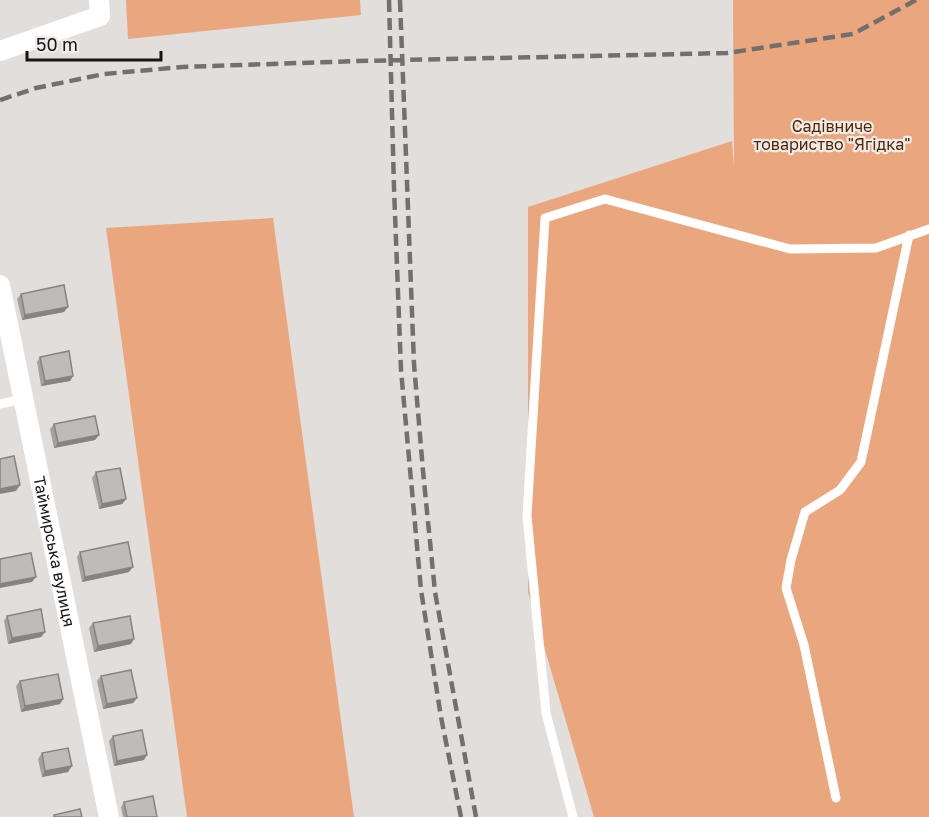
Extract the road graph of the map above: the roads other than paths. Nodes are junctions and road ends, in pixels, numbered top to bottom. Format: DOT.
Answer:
graph roads {
  1 [pos="99,0"];
  2 [pos="0,51"];
  3 [pos="929,229"];
  4 [pos="909,235"];
  5 [pos="0,285"];
  6 [pos="23,399"];
  7 [pos="0,404"];
  8 [pos="836,798"];
  9 [pos="109,817"];
  10 [pos="573,817"];
  1 -- 2 [label="street"];
  3 -- 4 [label="lane"];
  4 -- 8 [label="lane"];
  4 -- 10 [label="lane"];
  5 -- 6 [label="street, Таймирська вулиця"];
  6 -- 7 [label="lane"];
  6 -- 9 [label="street, Таймирська вулиця"];
}
